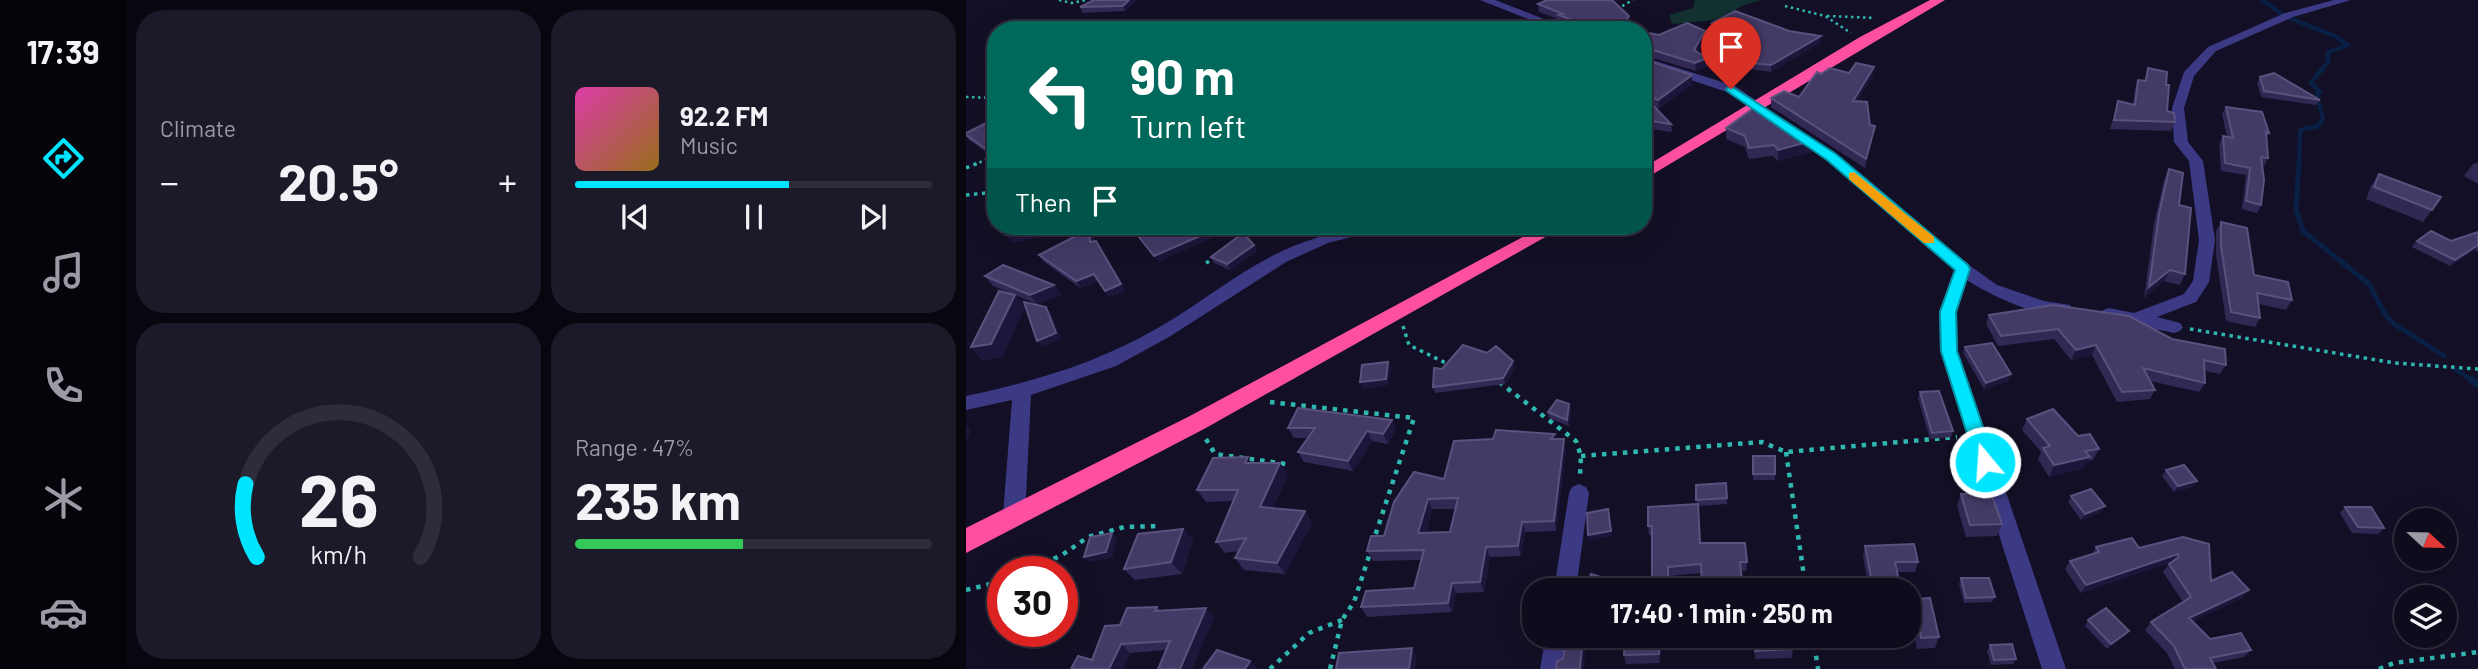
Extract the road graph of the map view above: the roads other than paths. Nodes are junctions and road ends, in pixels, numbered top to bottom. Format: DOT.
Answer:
graph roads {
  1 [pos="1485,0"];
  2 [pos="2346,0"];
  3 [pos="1936,1"];
  4 [pos="1542,21"];
  5 [pos="1652,63"];
  6 [pos="1757,106"];
  7 [pos="1652,170"];
  8 [pos="1342,235"];
  9 [pos="1540,235"];
  10 [pos="1963,269"];
  11 [pos="2136,319"];
  12 [pos="2174,327"];
  13 [pos="1022,391"];
  14 [pos="966,403"];
  15 [pos="1579,493"];
  16 [pos="1014,515"];
  17 [pos="966,541"];
  18 [pos="1566,578"];
  19 [pos="1556,648"];
  20 [pos="1552,669"];
  21 [pos="2054,669"];
  1 -- 4 [label="street"];
  2 -- 11 [label="street"];
  3 -- 6 [label="highway"];
  5 -- 6 [label="street"];
  6 -- 7 [label="highway"];
  6 -- 10 [label="street"];
  8 -- 13 [label="street"];
  9 -- 16 [label="highway"];
  10 -- 11 [label="street"];
  10 -- 21 [label="street"];
  11 -- 12 [label="street"];
  13 -- 14 [label="street"];
  13 -- 16 [label="street"];
  15 -- 18 [label="street"];
  16 -- 17 [label="highway"];
  19 -- 20 [label="street"];
}
